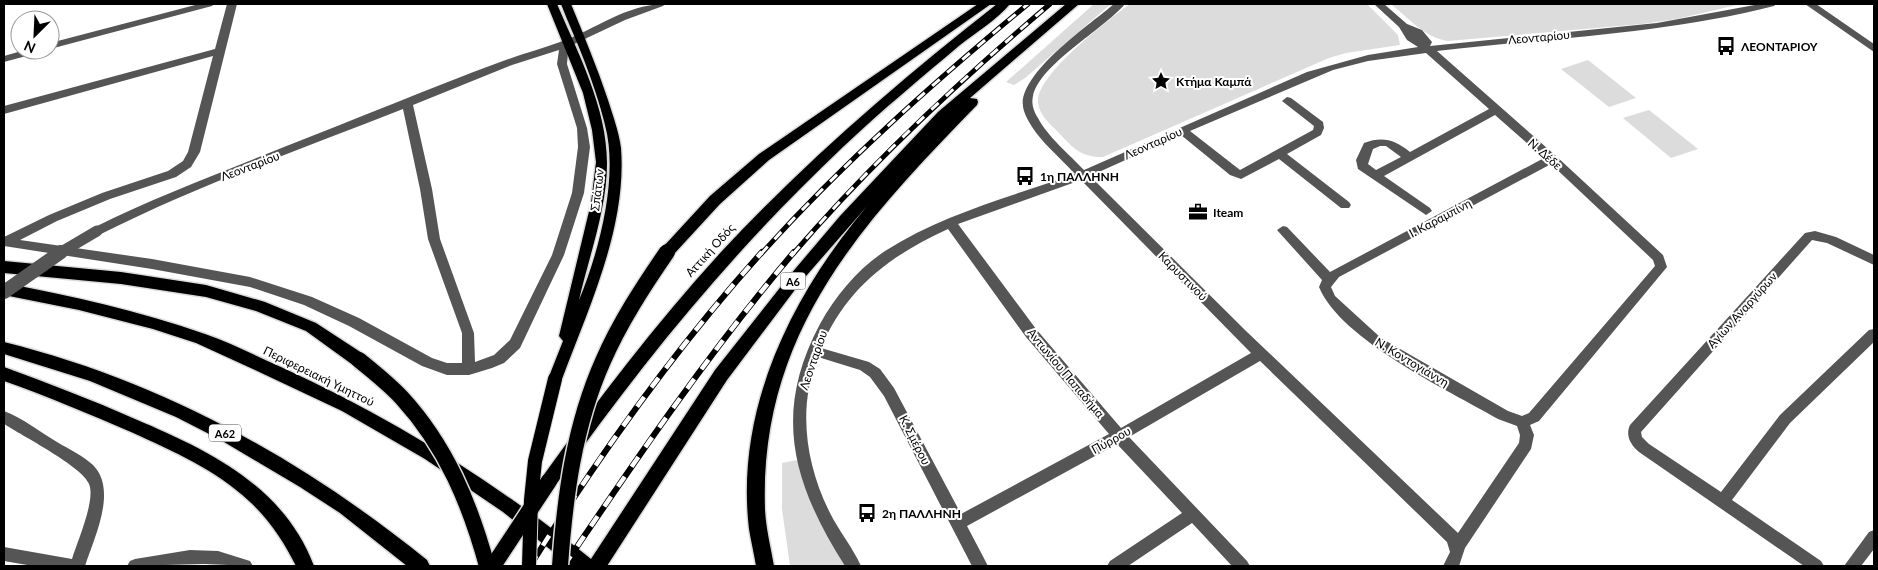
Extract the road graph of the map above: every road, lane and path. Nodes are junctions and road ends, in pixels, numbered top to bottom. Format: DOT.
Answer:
graph roads {
  1 [pos="209,4"];
  2 [pos="232,4"];
  3 [pos="552,4"];
  4 [pos="566,4"];
  5 [pos="660,4"];
  6 [pos="985,4"];
  7 [pos="1004,4"];
  8 [pos="1073,4"];
  9 [pos="1120,4"];
  10 [pos="1379,4"];
  11 [pos="1771,4"];
  12 [pos="1810,4"];
  13 [pos="573,37"];
  14 [pos="1029,41"];
  15 [pos="60,43"];
  16 [pos="1425,47"];
  17 [pos="1874,49"];
  18 [pos="220,51"];
  19 [pos="1287,100"];
  20 [pos="407,104"];
  21 [pos="4,110"];
  22 [pos="1495,110"];
  23 [pos="1182,130"];
  24 [pos="1280,154"];
  25 [pos="1409,157"];
  26 [pos="1552,159"];
  27 [pos="1082,175"];
  28 [pos="1375,176"];
  29 [pos="1344,205"];
  30 [pos="1426,211"];
  31 [pos="950,223"];
  32 [pos="1283,230"];
  33 [pos="4,242"];
  34 [pos="1874,260"];
  35 [pos="4,267"];
  36 [pos="1329,279"];
  37 [pos="4,291"];
  38 [pos="1874,334"];
  39 [pos="4,348"];
  40 [pos="814,351"];
  41 [pos="1261,354"];
  42 [pos="468,369"];
  43 [pos="4,374"];
  44 [pos="4,417"];
  45 [pos="1522,422"];
  46 [pos="1119,436"];
  47 [pos="1722,502"];
  48 [pos="1192,514"];
  49 [pos="958,523"];
  50 [pos="1874,537"];
  51 [pos="1455,541"];
  52 [pos="4,554"];
  53 [pos="242,565"];
  54 [pos="72,566"];
  55 [pos="77,566"];
  56 [pos="135,566"];
  57 [pos="305,566"];
  58 [pos="421,566"];
  59 [pos="487,566"];
  60 [pos="493,566"];
  61 [pos="529,566"];
  62 [pos="560,566"];
  63 [pos="585,566"];
  64 [pos="597,566"];
  65 [pos="765,566"];
  66 [pos="853,566"];
  67 [pos="980,566"];
  68 [pos="1115,566"];
  69 [pos="1242,566"];
  70 [pos="1451,566"];
  71 [pos="1816,566"];
  72 [pos="1852,566"];
  1 -- 15 [label="street"];
  2 -- 18 [label="street"];
  3 -- 13 [label="main road, Σπάτων"];
  4 -- 13 [label="main road, Σπάτων"];
  5 -- 13 [label="street, Λεονταρίου"];
  6 -- 62 [label="highway, bridge"];
  7 -- 60 [label="highway, Αττική Οδός, bridge"];
  8 -- 14 [label="highway, Α6"];
  9 -- 27 [label="street, Καρυστινού"];
  10 -- 16 [label="street, Ν. Δέδε"];
  11 -- 16 [label="street, Λεονταρίου"];
  12 -- 17 [label="street"];
  13 -- 20 [label="street, Λεονταρίου"];
  13 -- 42 [label="street"];
  13 -- 61 [label="main road, Σπάτων, bridge"];
  14 -- 64 [label="highway, Α6"];
  14 -- 65 [label="highway"];
  16 -- 22 [label="street, Ν. Δέδε"];
  16 -- 23 [label="street, Λεονταρίου"];
  18 -- 21 [label="street"];
  18 -- 33 [label="street"];
  19 -- 24 [label="street"];
  20 -- 37 [label="street, Λεονταρίου, bridge"];
  20 -- 42 [label="street"];
  22 -- 25 [label="street"];
  22 -- 26 [label="street, Ν. Δέδε"];
  23 -- 24 [label="street"];
  23 -- 27 [label="street, Λεονταρίου"];
  24 -- 29 [label="street"];
  25 -- 28 [label="street"];
  25 -- 28 [label="street"];
  26 -- 36 [label="street, Ι. Καραμπίνη"];
  26 -- 45 [label="street, Ν. Δέδε"];
  27 -- 31 [label="street, Λεονταρίου"];
  27 -- 41 [label="street, Καρυστινού"];
  28 -- 30 [label="street"];
  31 -- 40 [label="street, Λεονταρίου"];
  31 -- 46 [label="street, Αντωνίου Παπαδήμα"];
  32 -- 36 [label="street"];
  33 -- 42 [label="street"];
  34 -- 47 [label="street, Αγίων Αναργύρων"];
  35 -- 59 [label="highway, bridge"];
  36 -- 45 [label="street, Ν. Koντογιάννη"];
  37 -- 63 [label="highway, Περιφερειακή Υμηττού"];
  38 -- 47 [label="street"];
  39 -- 58 [label="highway, Α62"];
  40 -- 49 [label="street, Κ. Σμέρου"];
  40 -- 66 [label="street, Λεονταρίου"];
  41 -- 46 [label="street, Πύρρου"];
  41 -- 51 [label="street, Καρυστινού"];
  43 -- 57 [label="highway"];
  44 -- 55 [label="street"];
  45 -- 51 [label="street"];
  46 -- 48 [label="street, Αντωνίου Παπαδήμα"];
  46 -- 49 [label="street, Πύρρου"];
  47 -- 71 [label="street"];
  48 -- 68 [label="street"];
  48 -- 69 [label="street, Αντωνίου Παπαδήμα"];
  49 -- 67 [label="street, Κ. Σμέρου"];
  50 -- 72 [label="street"];
  51 -- 70 [label="street"];
  52 -- 54 [label="street"];
  53 -- 56 [label="street"];
}
